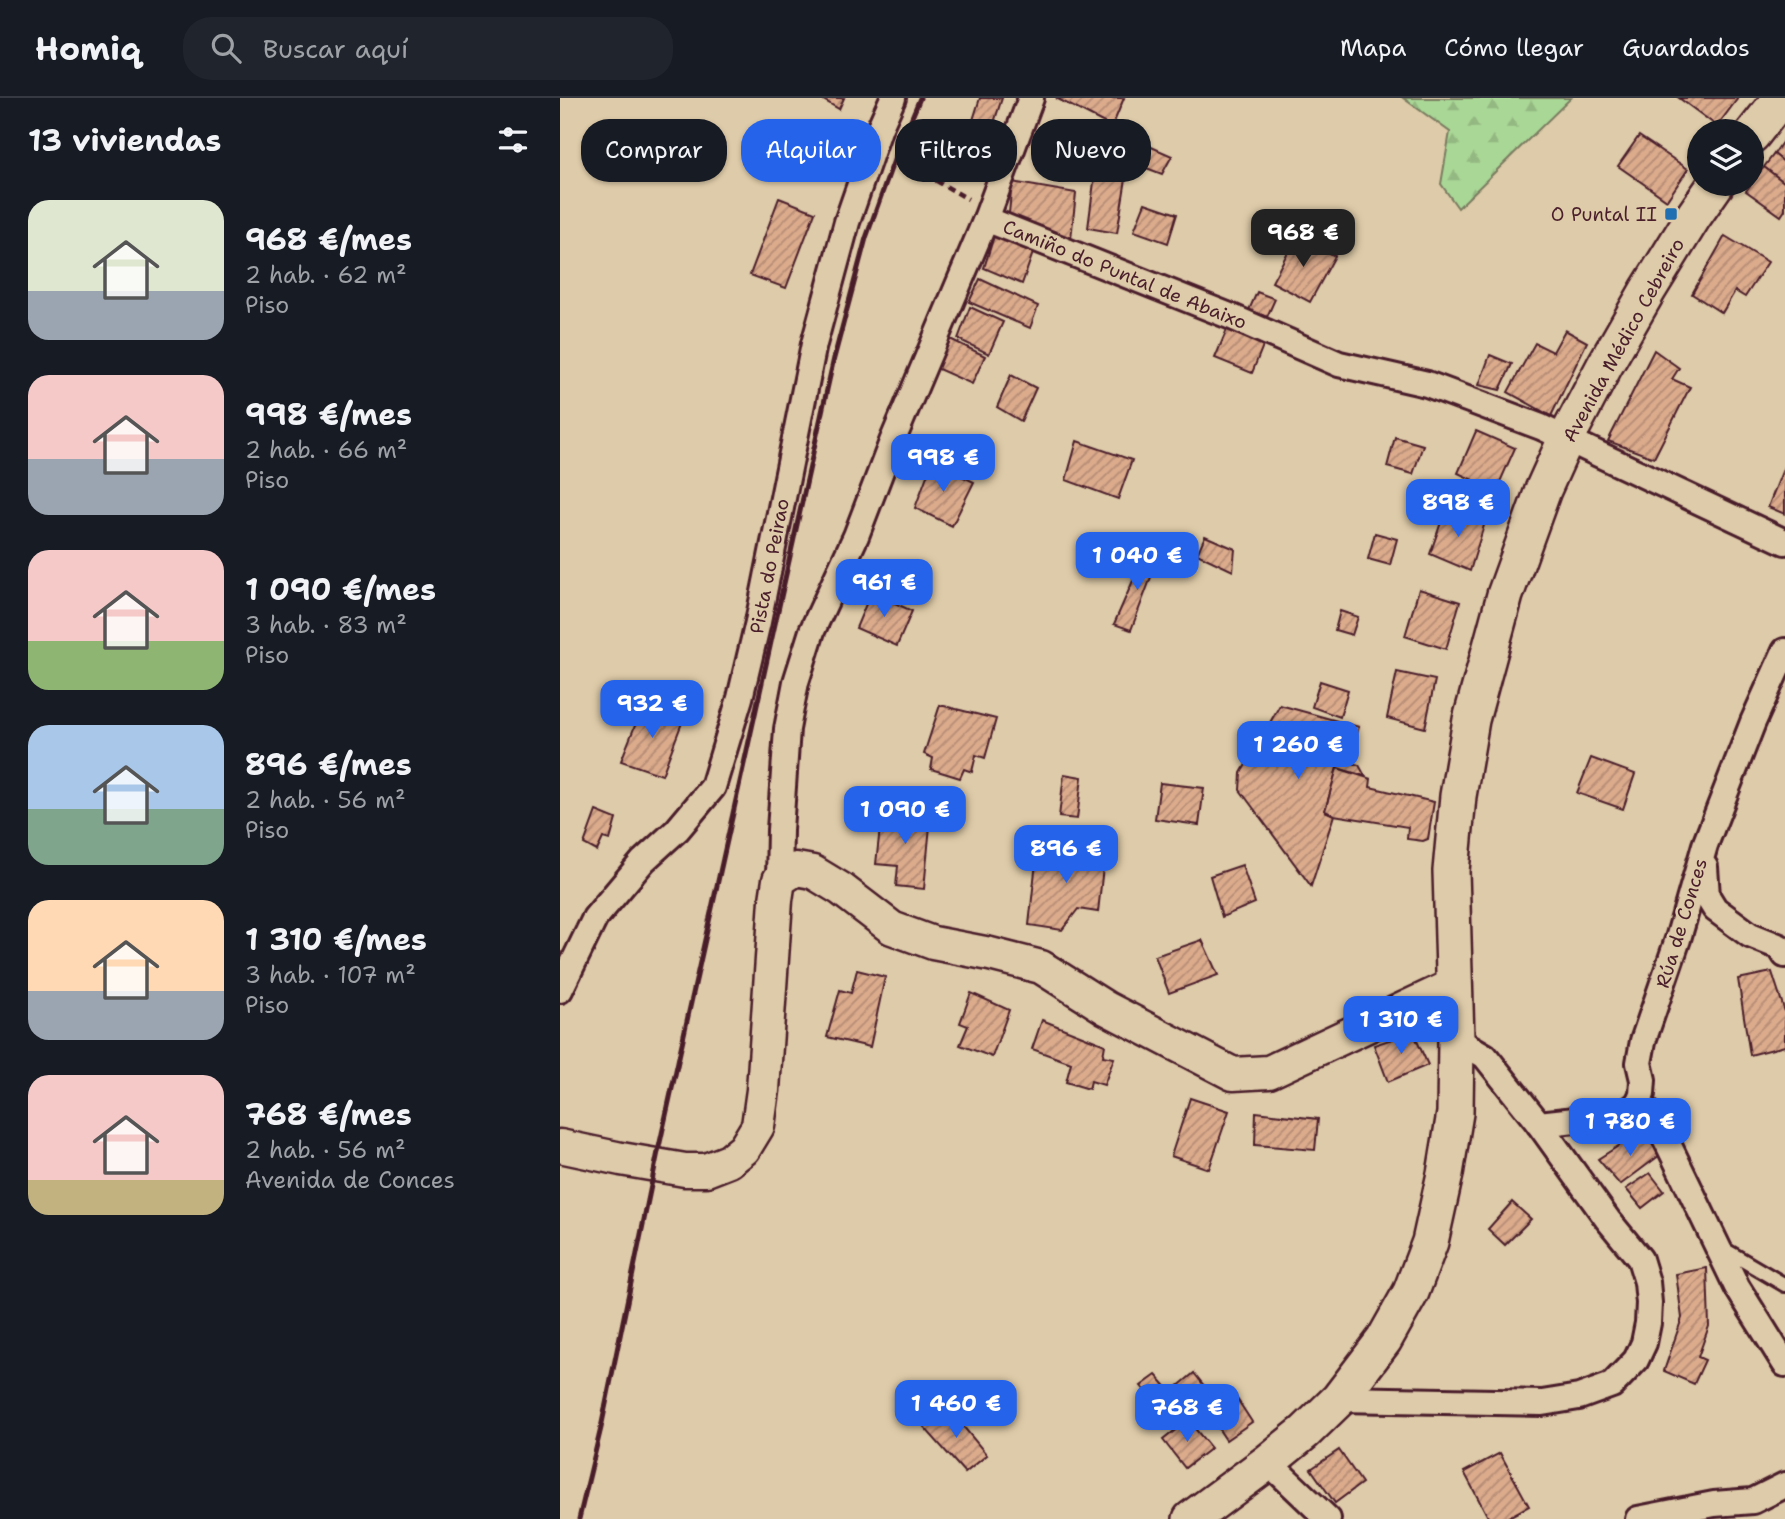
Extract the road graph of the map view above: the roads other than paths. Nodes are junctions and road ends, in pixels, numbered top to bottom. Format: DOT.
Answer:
graph roads {
  1 [pos="893,98"];
  2 [pos="1031,98"];
  3 [pos="1781,98"];
  4 [pos="1764,120"];
  5 [pos="1708,196"];
  6 [pos="986,219"];
  7 [pos="1566,439"];
  8 [pos="1785,542"];
  9 [pos="1785,651"];
  10 [pos="1705,845"];
  11 [pos="779,880"];
  12 [pos="1683,923"];
  13 [pos="1749,935"];
  14 [pos="1785,955"];
  15 [pos="1454,985"];
  16 [pos="560,990"];
  17 [pos="1456,1039"];
  18 [pos="1639,1103"];
  19 [pos="1539,1124"];
  20 [pos="560,1146"];
  21 [pos="1716,1245"];
  22 [pos="1785,1284"];
  23 [pos="1785,1364"];
  24 [pos="1339,1399"];
  25 [pos="1268,1462"];
  26 [pos="1785,1485"];
  27 [pos="1191,1519"];
  28 [pos="1328,1519"];
  29 [pos="1638,1519"];
  1 -- 16 [label="street, Pista do Peirao"];
  2 -- 6 [label="street"];
  3 -- 4 [label="main road"];
  5 -- 7 [label="main road, Avenida Médico Cebreiro"];
  6 -- 7 [label="street, Camiño do Puntal de Abaixo"];
  6 -- 11 [label="street, Camiño do Puntal de Abaixo"];
  7 -- 8 [label="street, Camiño do Puntal de Abaixo"];
  7 -- 15 [label="main road, Avenida Médico Cebreiro"];
  9 -- 10 [label="street, Rúa de Conces"];
  10 -- 12 [label="street, Rúa de Conces"];
  10 -- 13 [label="street"];
  11 -- 15 [label="street"];
  11 -- 20 [label="street, Camiño do Puntal de Abaixo"];
  12 -- 13 [label="street"];
  12 -- 18 [label="street, Rúa de Conces"];
  13 -- 14 [label="street"];
  15 -- 17 [label="main road, Avenida Médico Cebreiro"];
  17 -- 19 [label="street"];
  17 -- 24 [label="main road, Avenida Médico Cebreiro"];
  18 -- 19 [label="street"];
  18 -- 21 [label="street"];
  19 -- 24 [label="street"];
  21 -- 22 [label="lane"];
  21 -- 23 [label="street"];
  24 -- 25 [label="main road, Avenida Médico Cebreiro"];
  25 -- 27 [label="main road, Avenida Médico Cebreiro"];
  25 -- 28 [label="street"];
  26 -- 29 [label="street"];
}
